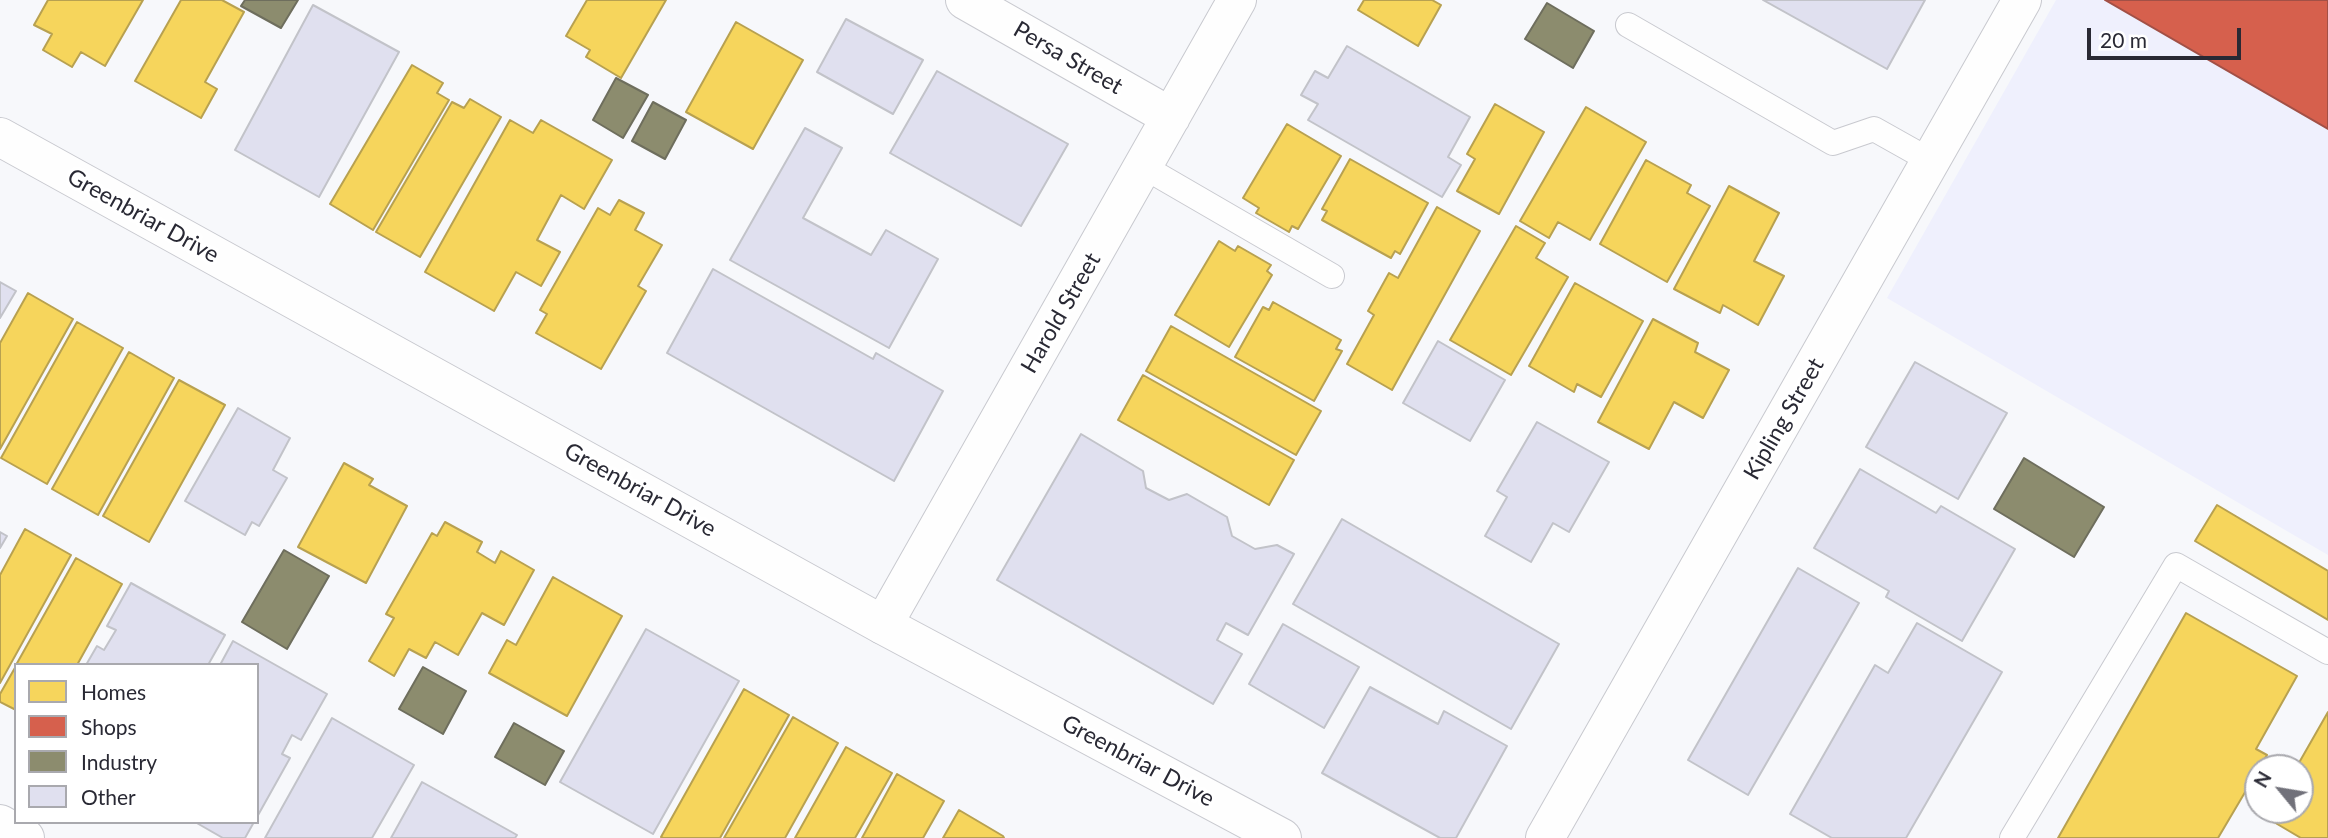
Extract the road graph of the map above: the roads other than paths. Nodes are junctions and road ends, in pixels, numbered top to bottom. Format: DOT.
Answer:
graph roads {
  1 [pos="965,0"];
  2 [pos="1237,0"];
  3 [pos="2022,0"];
  4 [pos="1628,25"];
  5 [pos="1171,117"];
  6 [pos="0,137"];
  7 [pos="1931,161"];
  8 [pos="1143,167"];
  9 [pos="1332,276"];
  10 [pos="883,625"];
  11 [pos="2328,652"];
  12 [pos="0,824"];
  13 [pos="26,838"];
  14 [pos="1282,838"];
  15 [pos="1545,838"];
  16 [pos="2012,838"];
  1 -- 5 [label="street, Persa Street"];
  2 -- 5 [label="street, Harold Street"];
  3 -- 7 [label="street, Kipling Street"];
  4 -- 7 [label="lane"];
  5 -- 8 [label="street, Harold Street"];
  6 -- 10 [label="street, Greenbriar Drive"];
  7 -- 15 [label="street, Kipling Street"];
  8 -- 9 [label="lane"];
  8 -- 10 [label="street, Harold Street"];
  10 -- 14 [label="street, Greenbriar Drive"];
  11 -- 16 [label="lane"];
  12 -- 13 [label="street"];
}
